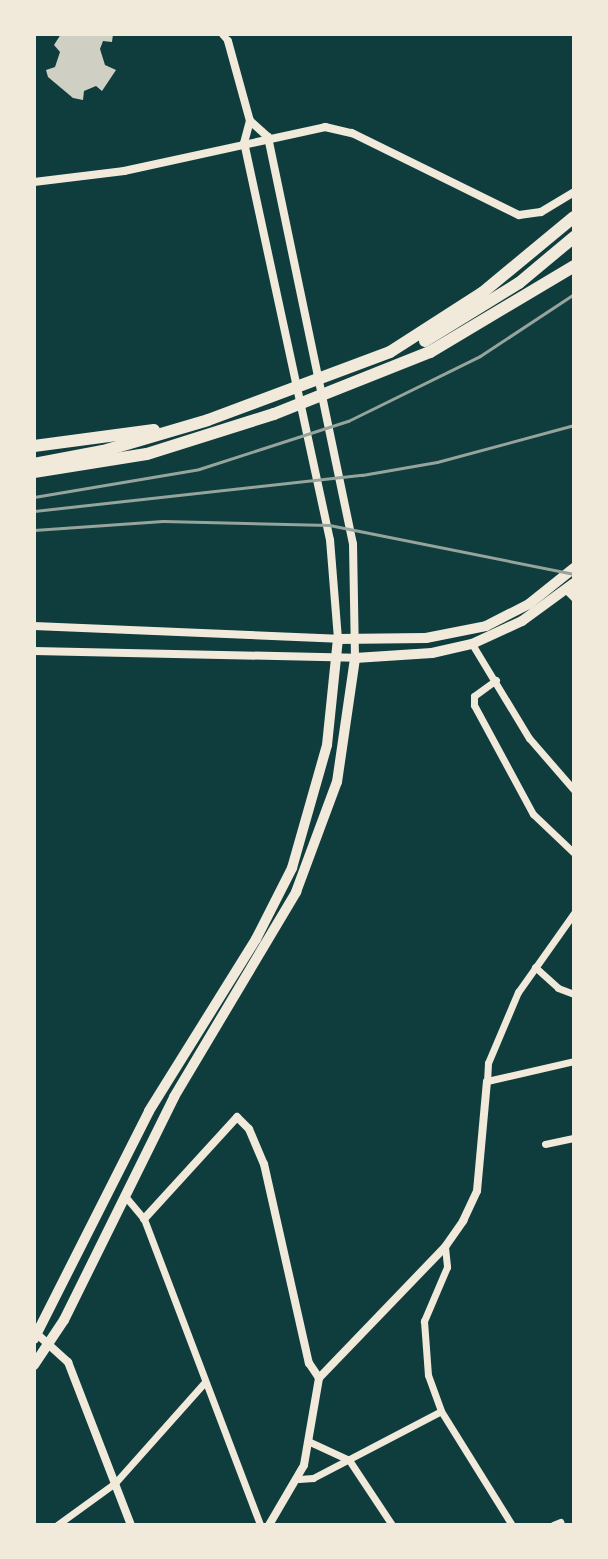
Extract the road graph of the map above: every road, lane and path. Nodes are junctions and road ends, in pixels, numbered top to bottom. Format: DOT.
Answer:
graph roads {
  1 [pos="226,36"];
  2 [pos="250,121"];
  3 [pos="268,137"];
  4 [pos="244,143"];
  5 [pos="34,182"];
  6 [pos="574,192"];
  7 [pos="574,217"];
  8 [pos="574,237"];
  9 [pos="574,245"];
  10 [pos="574,266"];
  11 [pos="480,310"];
  12 [pos="299,387"];
  13 [pos="321,387"];
  14 [pos="303,402"];
  15 [pos="34,446"];
  16 [pos="105,457"];
  17 [pos="34,464"];
  18 [pos="34,472"];
  19 [pos="574,568"];
  20 [pos="571,590"];
  21 [pos="34,626"];
  22 [pos="338,639"];
  23 [pos="357,640"];
  24 [pos="472,644"];
  25 [pos="34,651"];
  26 [pos="337,658"];
  27 [pos="355,658"];
  28 [pos="496,680"];
  29 [pos="574,790"];
  30 [pos="574,853"];
  31 [pos="574,913"];
  32 [pos="535,967"];
  33 [pos="574,994"];
  34 [pos="574,1061"];
  35 [pos="564,1063"];
  36 [pos="574,1069"];
  37 [pos="487,1081"];
  38 [pos="574,1138"];
  39 [pos="545,1144"];
  40 [pos="124,1195"];
  41 [pos="144,1219"];
  42 [pos="445,1247"];
  43 [pos="36,1337"];
  44 [pos="49,1343"];
  45 [pos="34,1365"];
  46 [pos="319,1378"];
  47 [pos="204,1383"];
  48 [pos="441,1411"];
  49 [pos="310,1442"];
  50 [pos="349,1460"];
  51 [pos="299,1479"];
  52 [pos="115,1483"];
  53 [pos="57,1525"];
  54 [pos="131,1525"];
  55 [pos="260,1525"];
  56 [pos="269,1525"];
  57 [pos="392,1525"];
  58 [pos="512,1525"];
  1 -- 2 [label="street"];
  2 -- 3 [label="street"];
  2 -- 4 [label="street"];
  3 -- 4 [label="street"];
  3 -- 6 [label="street"];
  3 -- 13 [label="street"];
  4 -- 5 [label="street"];
  4 -- 12 [label="street"];
  7 -- 13 [label="highway"];
  8 -- 11 [label="highway"];
  9 -- 11 [label="highway"];
  10 -- 13 [label="highway"];
  11 -- 15 [label="highway"];
  12 -- 13 [label="highway"];
  12 -- 14 [label="street"];
  12 -- 16 [label="highway"];
  13 -- 14 [label="highway"];
  13 -- 23 [label="street"];
  14 -- 16 [label="highway"];
  14 -- 22 [label="street"];
  16 -- 17 [label="highway"];
  16 -- 18 [label="highway"];
  19 -- 23 [label="main road"];
  20 -- 24 [label="main road"];
  21 -- 22 [label="street"];
  22 -- 23 [label="main road"];
  22 -- 26 [label="main road"];
  23 -- 27 [label="street"];
  24 -- 27 [label="main road"];
  24 -- 28 [label="street"];
  25 -- 26 [label="street"];
  26 -- 27 [label="street"];
  26 -- 43 [label="main road"];
  27 -- 40 [label="main road"];
  28 -- 29 [label="street"];
  28 -- 30 [label="street"];
  31 -- 32 [label="street"];
  32 -- 33 [label="street"];
  32 -- 37 [label="street"];
  34 -- 35 [label="street"];
  35 -- 36 [label="street"];
  35 -- 37 [label="street"];
  37 -- 42 [label="street"];
  38 -- 39 [label="street"];
  40 -- 41 [label="street"];
  40 -- 44 [label="main road"];
  41 -- 46 [label="street"];
  41 -- 47 [label="street"];
  42 -- 46 [label="street"];
  42 -- 48 [label="street"];
  43 -- 44 [label="street"];
  44 -- 45 [label="main road"];
  44 -- 52 [label="street"];
  46 -- 49 [label="street"];
  47 -- 52 [label="street"];
  47 -- 55 [label="street"];
  48 -- 50 [label="street"];
  48 -- 58 [label="street"];
  49 -- 50 [label="street"];
  49 -- 51 [label="street"];
  50 -- 51 [label="street"];
  50 -- 57 [label="street"];
  51 -- 56 [label="street"];
  52 -- 53 [label="street"];
  52 -- 54 [label="street"];
}
